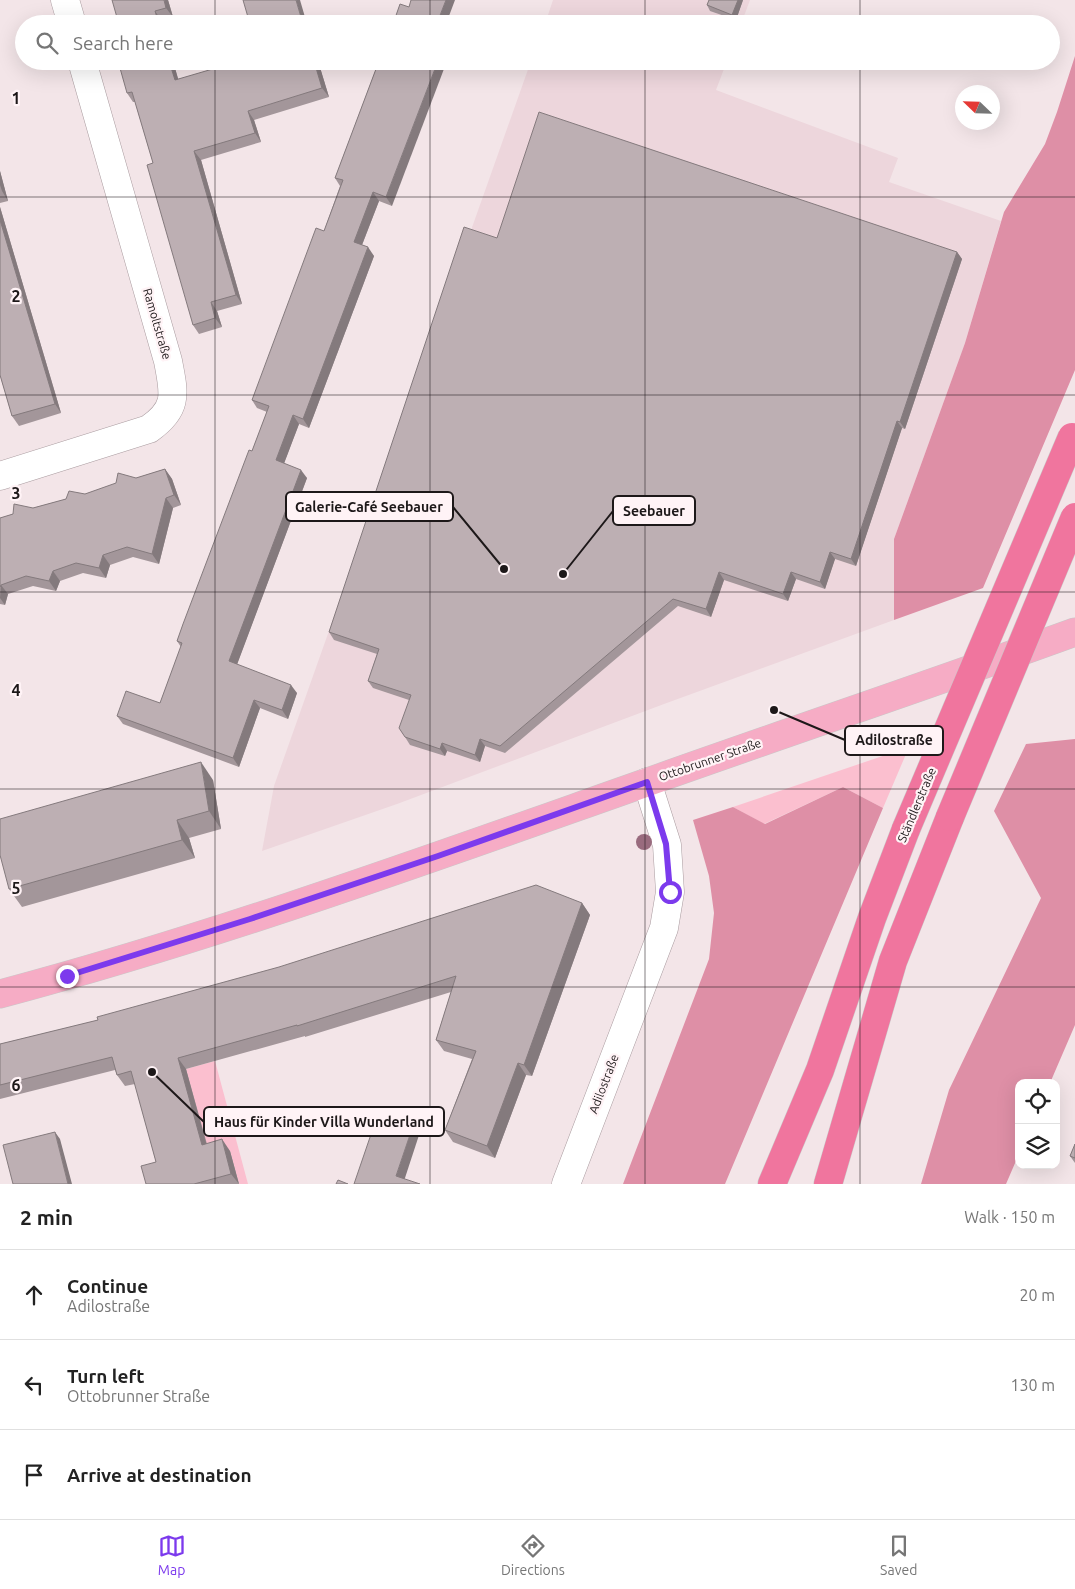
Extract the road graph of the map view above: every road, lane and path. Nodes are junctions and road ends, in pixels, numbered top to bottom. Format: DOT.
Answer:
graph roads {
  1 [pos="65,0"];
  2 [pos="69,15"];
  3 [pos="85,70"];
  4 [pos="1074,434"];
  5 [pos="0,476"];
  6 [pos="1075,517"];
  7 [pos="1075,632"];
  8 [pos="647,782"];
  9 [pos="0,994"];
  10 [pos="566,1184"];
  11 [pos="772,1184"];
  12 [pos="828,1184"];
  1 -- 2 [label="street"];
  3 -- 5 [label="street, Ramoltstraße"];
  4 -- 11 [label="highway, Ständlerstraße, bridge"];
  6 -- 12 [label="highway, bridge"];
  7 -- 8 [label="main road, Ottobrunner Straße"];
  8 -- 9 [label="main road, Ottobrunner Straße"];
  8 -- 10 [label="street, Adilostraße"];
}
